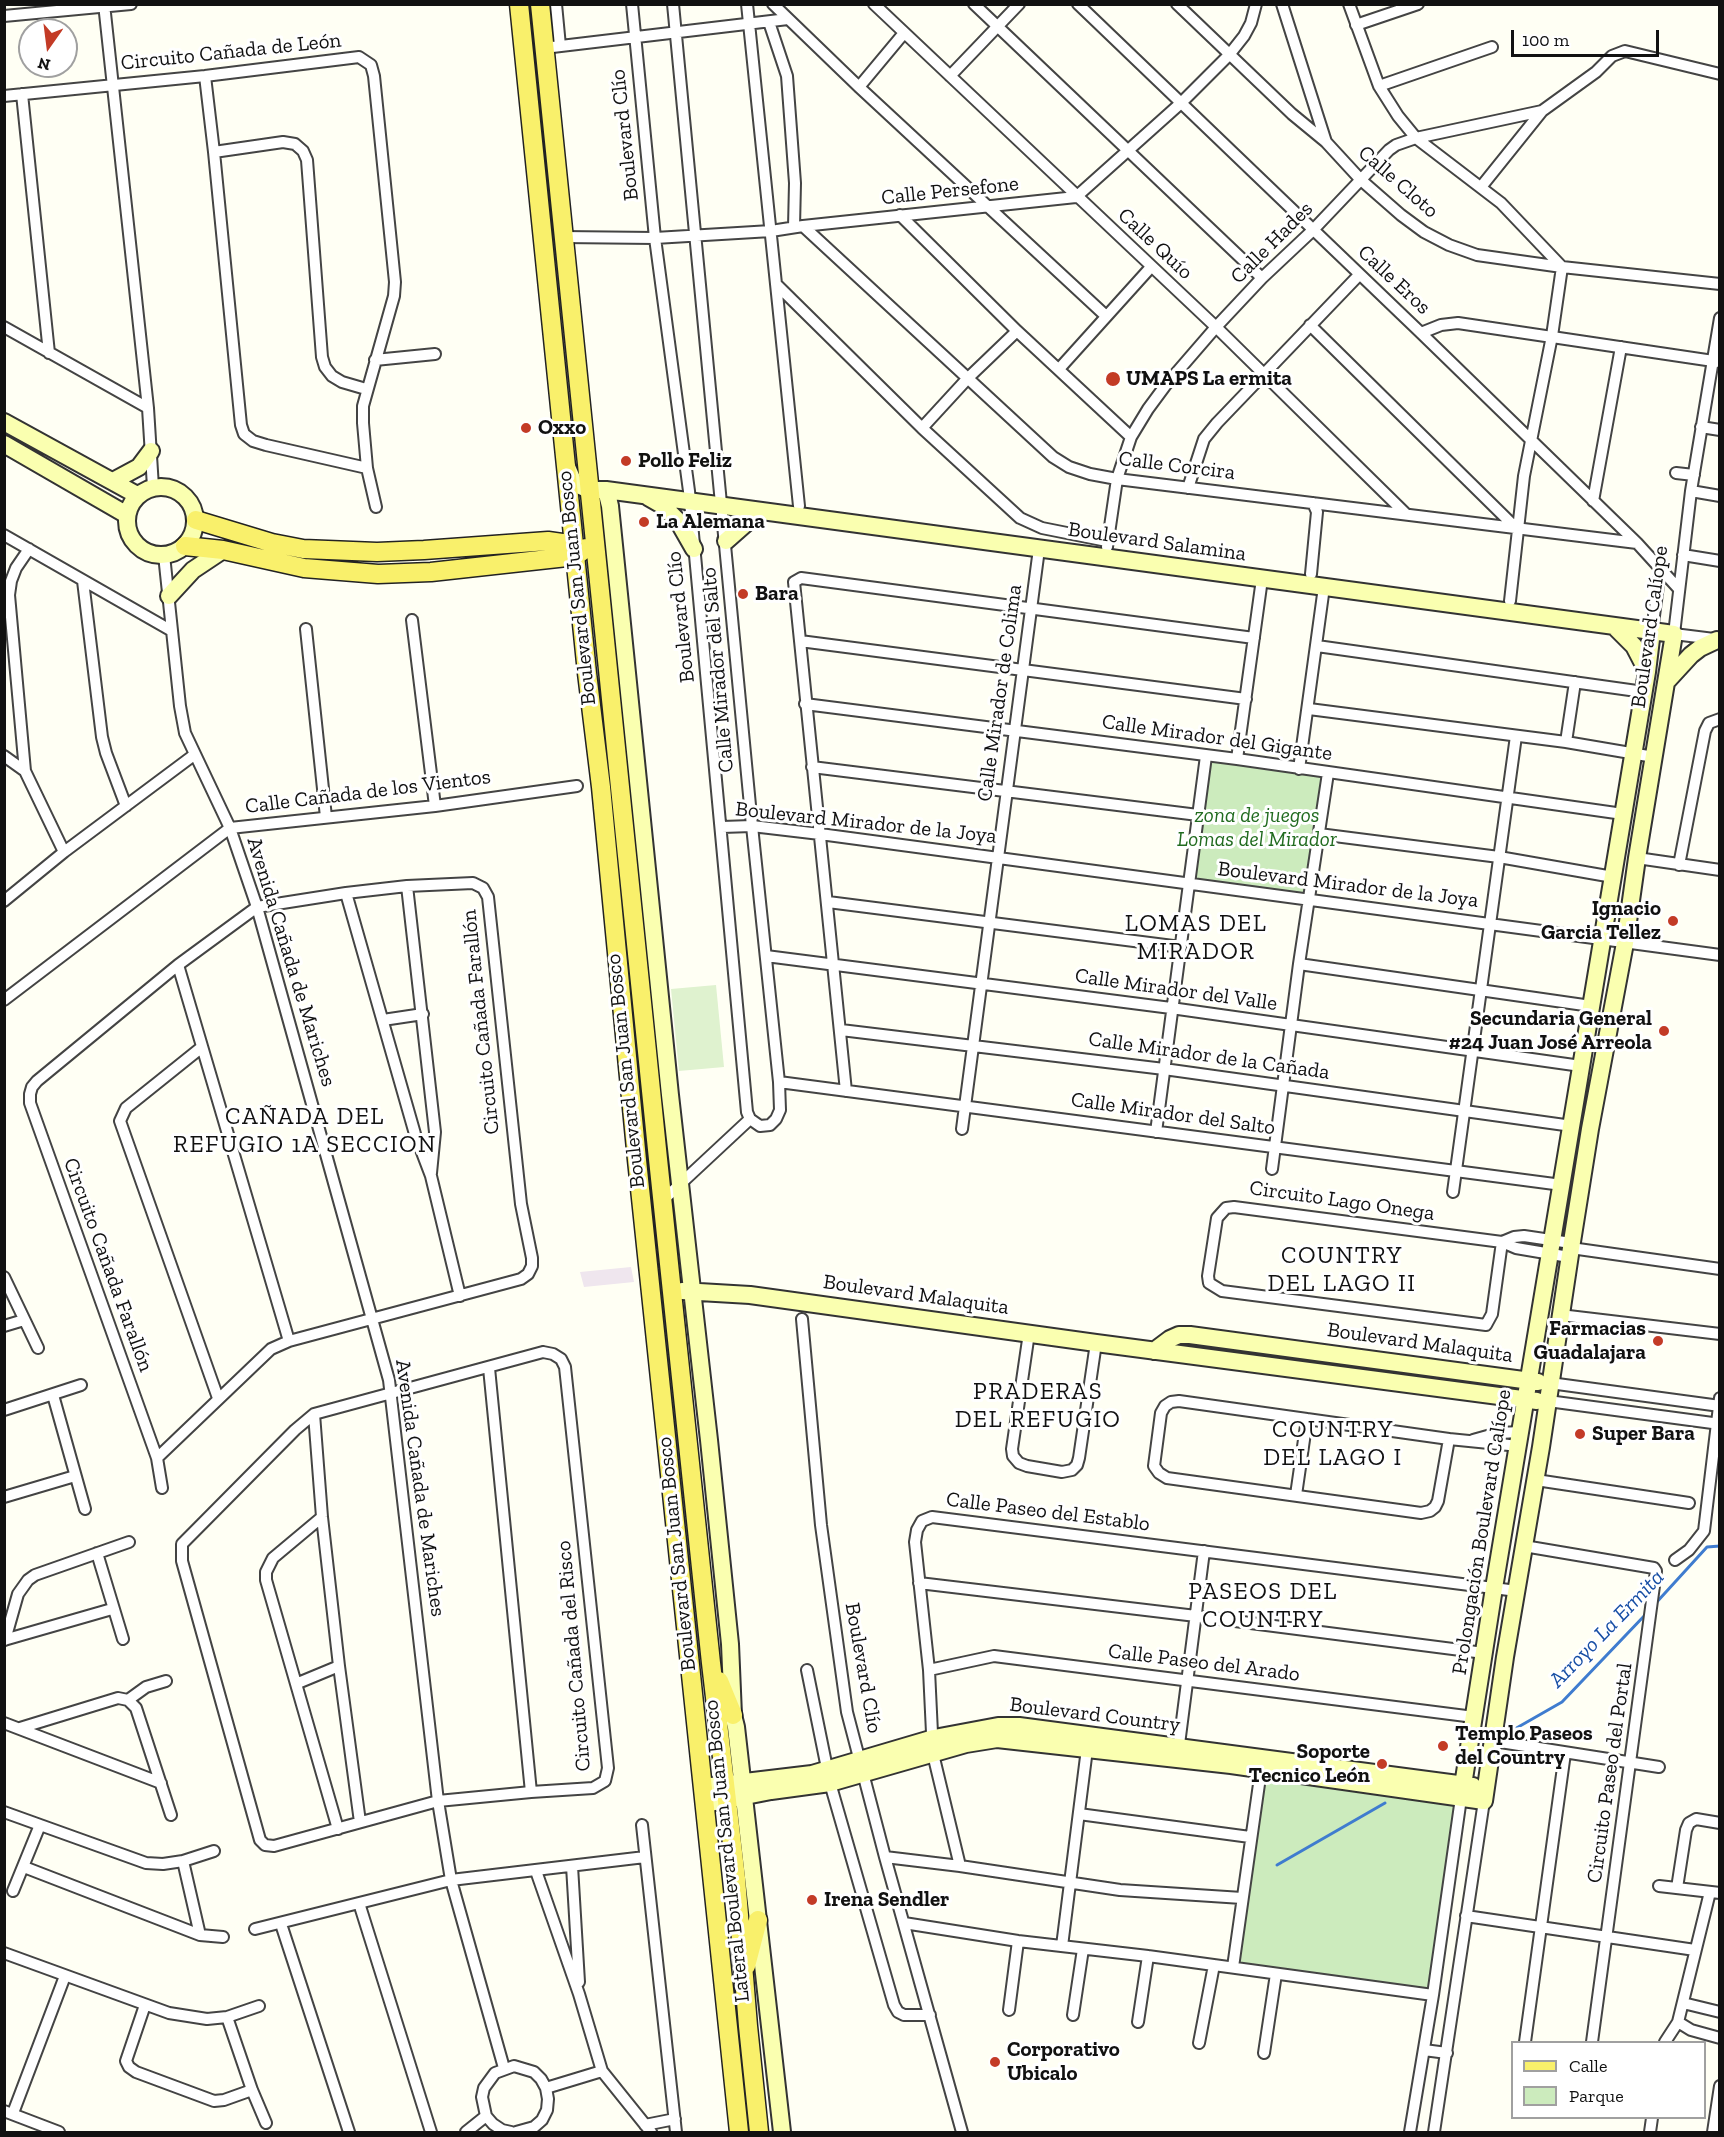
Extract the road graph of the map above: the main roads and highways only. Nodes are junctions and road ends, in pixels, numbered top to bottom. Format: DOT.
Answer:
graph roads {
  1 [pos="519,4"];
  2 [pos="540,4"];
  3 [pos="581,485"];
  4 [pos="196,520"];
  5 [pos="594,532"];
  6 [pos="536,542"];
  7 [pos="185,546"];
  8 [pos="578,550"];
  9 [pos="597,565"];
  10 [pos="580,598"];
  11 [pos="601,598"];
  12 [pos="658,1159"];
  13 [pos="637,1161"];
  14 [pos="711,1663"];
  15 [pos="733,1715"];
  16 [pos="745,1876"];
  17 [pos="713,1879"];
  18 [pos="758,1920"];
  19 [pos="743,1976"];
  20 [pos="739,2133"];
  21 [pos="759,2133"];
  1 -- 3 [label="main road, Boulevard San Juan Bosco"];
  2 -- 3 [label="main road, Boulevard San Juan Bosco"];
  3 -- 5 [label="main road, Boulevard San Juan Bosco"];
  3 -- 6 [label="main road"];
  3 -- 8 [label="main road, Boulevard San Juan Bosco"];
  4 -- 6 [label="main road"];
  5 -- 8 [label="main road"];
  5 -- 9 [label="main road, Boulevard San Juan Bosco"];
  6 -- 8 [label="main road"];
  7 -- 8 [label="main road"];
  8 -- 9 [label="main road"];
  8 -- 10 [label="main road, Boulevard San Juan Bosco"];
  9 -- 11 [label="main road, Boulevard San Juan Bosco"];
  10 -- 11 [label="main road"];
  10 -- 13 [label="main road, Boulevard San Juan Bosco"];
  11 -- 12 [label="main road, Boulevard San Juan Bosco"];
  12 -- 13 [label="main road"];
  12 -- 14 [label="main road, Boulevard San Juan Bosco"];
  13 -- 17 [label="main road, Boulevard San Juan Bosco"];
  14 -- 15 [label="main road"];
  14 -- 16 [label="main road, Boulevard San Juan Bosco"];
  16 -- 17 [label="main road"];
  16 -- 19 [label="main road, Boulevard San Juan Bosco"];
  17 -- 20 [label="main road, Boulevard San Juan Bosco"];
  18 -- 19 [label="main road"];
  19 -- 21 [label="main road, Boulevard San Juan Bosco"];
}
